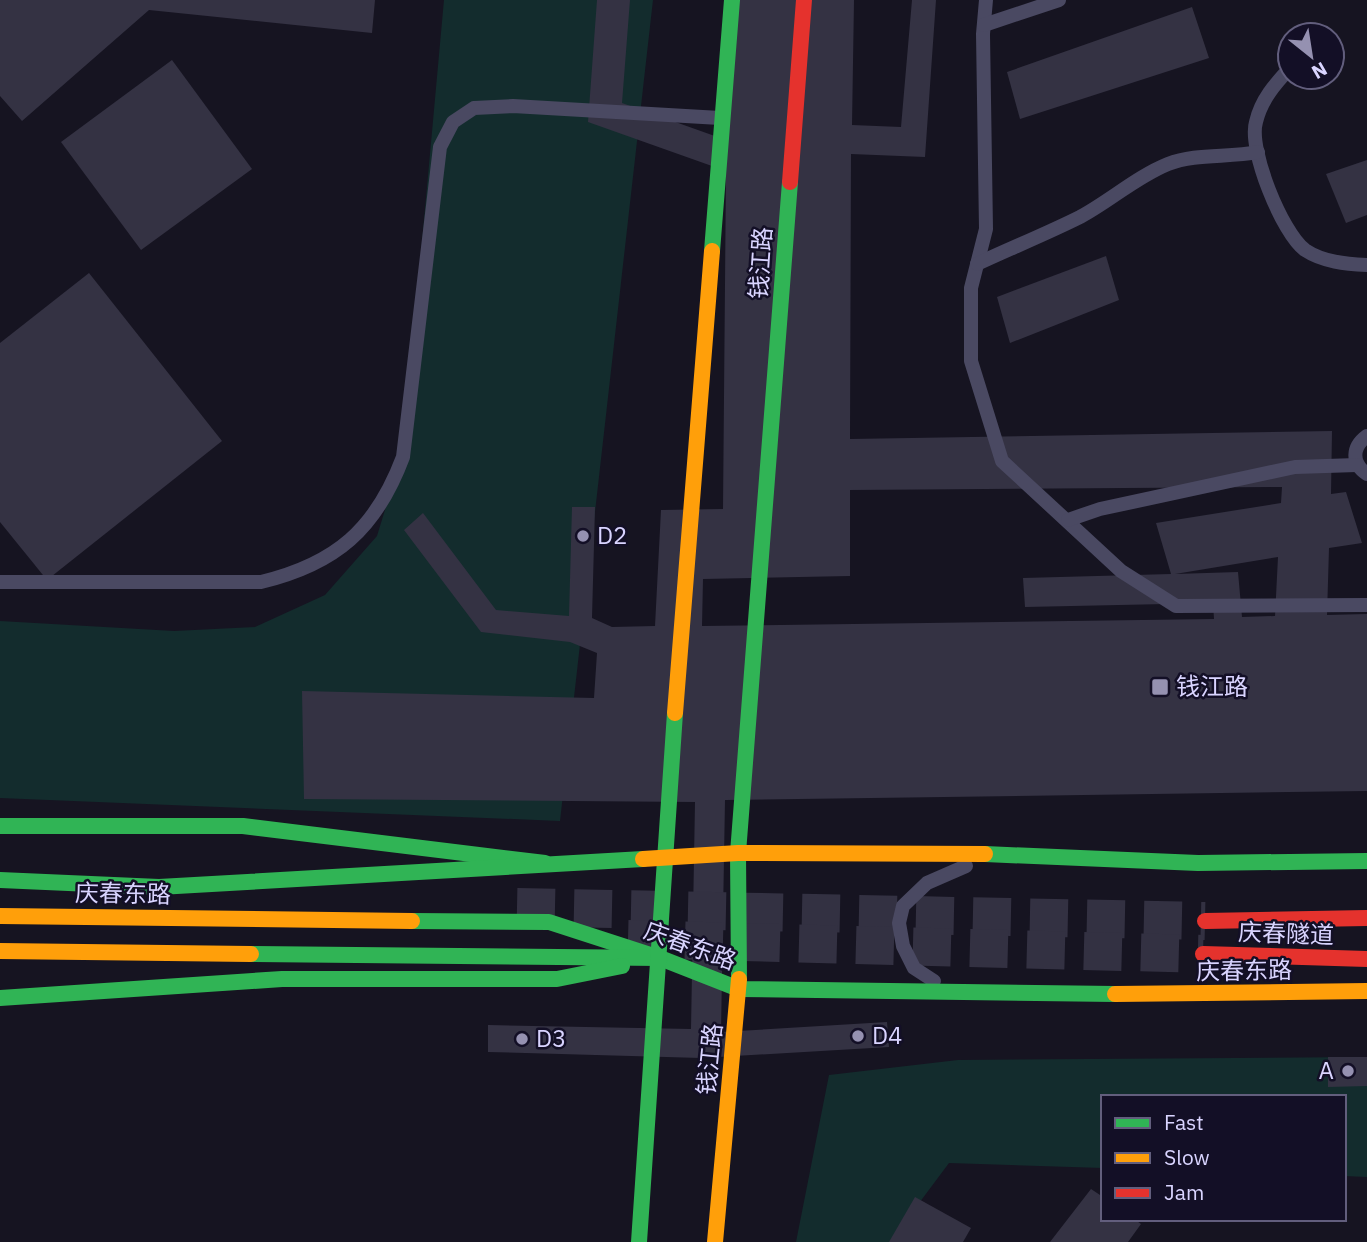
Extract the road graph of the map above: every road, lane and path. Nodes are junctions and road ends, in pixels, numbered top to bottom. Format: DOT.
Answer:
graph roads {
  1 [pos="732,0"];
  2 [pos="804,0"];
  3 [pos="986,0"];
  4 [pos="1059,0"];
  5 [pos="984,25"];
  6 [pos="1276,83"];
  7 [pos="723,118"];
  8 [pos="1258,152"];
  9 [pos="977,264"];
  10 [pos="1367,265"];
  11 [pos="1367,436"];
  12 [pos="1362,470"];
  13 [pos="1068,520"];
  14 [pos="0,582"];
  15 [pos="1367,605"];
  16 [pos="0,827"];
  17 [pos="738,853"];
  18 [pos="993,854"];
  19 [pos="663,859"];
  20 [pos="1367,862"];
  21 [pos="545,863"];
  22 [pos="0,880"];
  23 [pos="0,916"];
  24 [pos="1367,918"];
  25 [pos="1205,921"];
  26 [pos="0,951"];
  27 [pos="81,953"];
  28 [pos="1203,954"];
  29 [pos="660,958"];
  30 [pos="1367,959"];
  31 [pos="282,979"];
  32 [pos="740,989"];
  33 [pos="1367,991"];
  34 [pos="952,994"];
  35 [pos="0,998"];
  36 [pos="639,1242"];
  37 [pos="715,1242"];
  1 -- 7 [label="main road, 钱江路"];
  2 -- 17 [label="main road, 钱江路"];
  3 -- 5 [label="lane"];
  4 -- 5 [label="lane"];
  5 -- 9 [label="lane"];
  6 -- 8 [label="lane"];
  7 -- 14 [label="lane"];
  7 -- 19 [label="main road, 钱江路"];
  8 -- 9 [label="lane"];
  8 -- 10 [label="lane"];
  9 -- 13 [label="lane"];
  11 -- 12 [label="lane"];
  12 -- 13 [label="lane"];
  13 -- 15 [label="lane"];
  16 -- 21 [label="main road"];
  17 -- 18 [label="main road, 庆春东路"];
  17 -- 19 [label="main road, 庆春东路"];
  17 -- 32 [label="main road, 钱江路"];
  18 -- 20 [label="main road, 庆春东路"];
  18 -- 34 [label="lane"];
  19 -- 21 [label="main road, 庆春东路"];
  19 -- 29 [label="main road, 钱江路"];
  21 -- 22 [label="main road, 庆春东路"];
  23 -- 29 [label="main road, 庆春东路"];
  24 -- 25 [label="main road, 庆春隧道"];
  26 -- 27 [label="main road"];
  27 -- 29 [label="main road"];
  27 -- 31 [label="lane"];
  28 -- 30 [label="main road, 庆春隧道"];
  29 -- 31 [label="main road"];
  29 -- 32 [label="main road, 庆春东路"];
  29 -- 36 [label="main road, 钱江路"];
  31 -- 35 [label="main road"];
  32 -- 34 [label="main road, 庆春东路"];
  32 -- 37 [label="main road, 钱江路"];
  33 -- 34 [label="main road, 庆春东路"];
}
